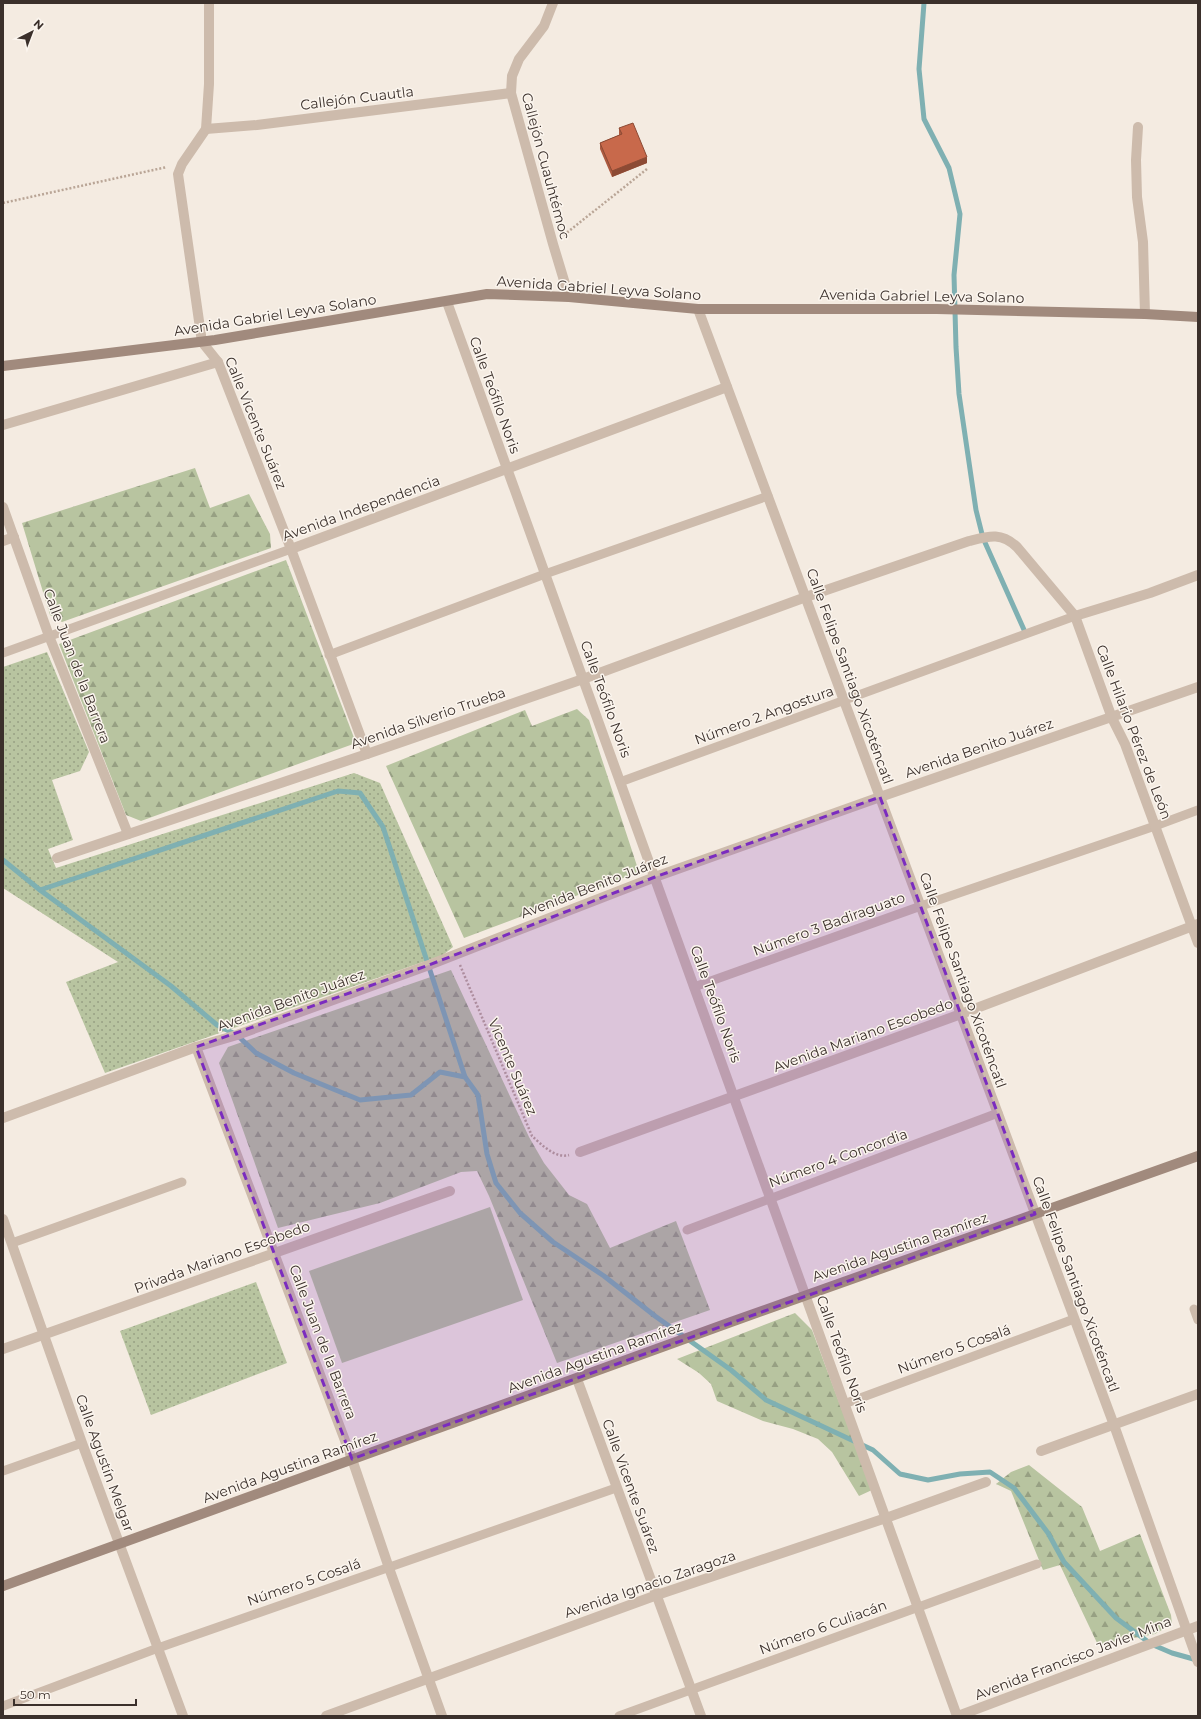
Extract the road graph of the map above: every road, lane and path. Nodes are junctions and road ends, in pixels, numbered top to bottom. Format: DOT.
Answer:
graph roads {
  1 [pos="209,3"];
  2 [pos="553,3"];
  3 [pos="511,93"];
  4 [pos="1138,127"];
  5 [pos="206,129"];
  6 [pos="182,164"];
  7 [pos="647,169"];
  8 [pos="3,203"];
  9 [pos="553,244"];
  10 [pos="569,297"];
  11 [pos="447,302"];
  12 [pos="698,309"];
  13 [pos="1145,314"];
  14 [pos="1198,317"];
  15 [pos="202,342"];
  16 [pos="218,362"];
  17 [pos="3,366"];
  18 [pos="727,387"];
  19 [pos="3,425"];
  20 [pos="507,469"];
  21 [pos="768,496"];
  22 [pos="3,507"];
  23 [pos="14,537"];
  24 [pos="3,541"];
  25 [pos="1017,547"];
  26 [pos="291,549"];
  27 [pos="545,574"];
  28 [pos="1198,575"];
  29 [pos="806,597"];
  30 [pos="1075,616"];
  31 [pos="49,636"];
  32 [pos="3,653"];
  33 [pos="329,654"];
  34 [pos="583,679"];
  35 [pos="1198,687"];
  36 [pos="844,701"];
  37 [pos="1112,718"];
  38 [pos="367,754"];
  39 [pos="620,782"];
  40 [pos="880,797"];
  41 [pos="1198,810"];
  42 [pos="1155,826"];
  43 [pos="128,834"];
  44 [pos="58,858"];
  45 [pos="655,877"];
  46 [pos="921,906"];
  47 [pos="1195,925"];
  48 [pos="1198,943"];
  49 [pos="455,954"];
  50 [pos="694,987"];
  51 [pos="961,1014"];
  52 [pos="196,1047"];
  53 [pos="734,1096"];
  54 [pos="998,1113"];
  55 [pos="3,1118"];
  56 [pos="580,1152"];
  57 [pos="1198,1156"];
  58 [pos="182,1182"];
  59 [pos="450,1190"];
  60 [pos="771,1198"];
  61 [pos="1035,1214"];
  62 [pos="3,1219"];
  63 [pos="688,1230"];
  64 [pos="12,1243"];
  65 [pos="274,1253"];
  66 [pos="805,1296"];
  67 [pos="1194,1309"];
  68 [pos="1074,1319"];
  69 [pos="1198,1320"];
  70 [pos="45,1335"];
  71 [pos="3,1349"];
  72 [pos="577,1378"];
  73 [pos="1198,1394"];
  74 [pos="844,1404"];
  75 [pos="1114,1424"];
  76 [pos="82,1443"];
  77 [pos="1041,1451"];
  78 [pos="352,1459"];
  79 [pos="3,1471"];
  80 [pos="986,1482"];
  81 [pos="616,1488"];
  82 [pos="886,1518"];
  83 [pos="119,1543"];
  84 [pos="1037,1564"];
  85 [pos="389,1568"];
  86 [pos="3,1586"];
  87 [pos="656,1595"];
  88 [pos="918,1607"];
  89 [pos="1198,1626"];
  90 [pos="1186,1630"];
  91 [pos="158,1648"];
  92 [pos="1198,1662"];
  93 [pos="429,1679"];
  94 [pos="691,1690"];
  95 [pos="3,1706"];
  96 [pos="183,1716"];
  97 [pos="326,1716"];
  98 [pos="442,1716"];
  99 [pos="619,1716"];
  100 [pos="701,1716"];
  101 [pos="958,1716"];
  1 -- 5 [label="street"];
  2 -- 3 [label="street, Callejón Cuauhtémoc"];
  3 -- 5 [label="street, Callejón Cuautla"];
  3 -- 9 [label="street, Callejón Cuauhtémoc"];
  4 -- 13 [label="street"];
  5 -- 6 [label="street"];
  6 -- 8 [label="path"];
  6 -- 15 [label="street"];
  7 -- 9 [label="path"];
  9 -- 10 [label="street, Callejón Cuauhtémoc"];
  10 -- 11 [label="street, Avenida Gabriel Leyva Solano"];
  10 -- 12 [label="street, Avenida Gabriel Leyva Solano"];
  11 -- 15 [label="street, Avenida Gabriel Leyva Solano"];
  11 -- 20 [label="street, Calle Teófilo Noris"];
  12 -- 13 [label="street, Avenida Gabriel Leyva Solano"];
  12 -- 18 [label="street, Calle Felipe Santiago Xicoténcatl"];
  13 -- 14 [label="street, Avenida Gabriel Leyva Solano"];
  15 -- 16 [label="street, Calle Vicente Suárez"];
  15 -- 17 [label="street, Avenida Gabriel Leyva Solano"];
  16 -- 19 [label="street"];
  16 -- 26 [label="street, Calle Vicente Suárez"];
  18 -- 20 [label="street, Avenida Independencia"];
  18 -- 21 [label="street, Calle Felipe Santiago Xicoténcatl"];
  20 -- 26 [label="street, Avenida Independencia"];
  20 -- 27 [label="street, Calle Teófilo Noris"];
  21 -- 27 [label="lane"];
  21 -- 29 [label="street, Calle Felipe Santiago Xicoténcatl"];
  22 -- 23 [label="street, Calle Juan de la Barrera"];
  23 -- 24 [label="street"];
  23 -- 31 [label="street, Calle Juan de la Barrera"];
  25 -- 29 [label="street, Avenida Silverio Trueba"];
  25 -- 30 [label="street, Calle Hilario Pérez de León"];
  26 -- 31 [label="lane, Avenida Independencia"];
  26 -- 33 [label="street, Calle Vicente Suárez"];
  27 -- 33 [label="lane"];
  27 -- 34 [label="street, Calle Teófilo Noris"];
  28 -- 30 [label="street"];
  29 -- 34 [label="street, Avenida Silverio Trueba"];
  29 -- 36 [label="street, Calle Felipe Santiago Xicoténcatl"];
  30 -- 36 [label="lane, Número 2 Angostura"];
  30 -- 37 [label="street, Calle Hilario Pérez de León"];
  31 -- 32 [label="lane, Avenida Independencia"];
  31 -- 43 [label="street, Calle Juan de la Barrera"];
  33 -- 38 [label="street, Calle Vicente Suárez"];
  34 -- 38 [label="street, Avenida Silverio Trueba"];
  34 -- 39 [label="street, Calle Teófilo Noris"];
  35 -- 37 [label="street, Avenida Benito Juárez"];
  36 -- 39 [label="lane, Número 2 Angostura"];
  36 -- 40 [label="street, Calle Felipe Santiago Xicoténcatl"];
  37 -- 40 [label="street, Avenida Benito Juárez"];
  37 -- 42 [label="street, Calle Hilario Pérez de León"];
  38 -- 43 [label="street, Avenida Silverio Trueba"];
  39 -- 45 [label="street, Calle Teófilo Noris"];
  40 -- 45 [label="street, Avenida Benito Juárez"];
  40 -- 46 [label="street, Calle Felipe Santiago Xicoténcatl"];
  41 -- 42 [label="lane, Número 3 Badiraguato"];
  42 -- 46 [label="lane, Número 3 Badiraguato"];
  42 -- 47 [label="street, Calle Hilario Pérez de León"];
  43 -- 44 [label="street, Avenida Silverio Trueba"];
  45 -- 49 [label="street, Avenida Benito Juárez"];
  45 -- 50 [label="street, Calle Teófilo Noris"];
  46 -- 50 [label="lane, Número 3 Badiraguato"];
  46 -- 51 [label="street, Calle Felipe Santiago Xicoténcatl"];
  47 -- 48 [label="street, Calle Hilario Pérez de León"];
  47 -- 51 [label="street, Avenida Mariano Escobedo"];
  49 -- 52 [label="street, Avenida Benito Juárez"];
  49 -- 56 [label="path, Vicente Suárez"];
  50 -- 53 [label="street, Calle Teófilo Noris"];
  51 -- 53 [label="street, Avenida Mariano Escobedo"];
  51 -- 54 [label="street, Calle Felipe Santiago Xicoténcatl"];
  52 -- 55 [label="street, Avenida Benito Juárez"];
  52 -- 65 [label="street, Calle Juan de la Barrera"];
  53 -- 56 [label="street, Avenida Mariano Escobedo"];
  53 -- 60 [label="street, Calle Teófilo Noris"];
  54 -- 60 [label="lane, Número 4 Concordia"];
  54 -- 61 [label="street, Calle Felipe Santiago Xicoténcatl"];
  57 -- 61 [label="street, Avenida Agustina Ramírez"];
  58 -- 64 [label="lane"];
  59 -- 65 [label="street, Privada Mariano Escobedo"];
  60 -- 63 [label="lane, Número 4 Concordia"];
  60 -- 66 [label="street, Calle Teófilo Noris"];
  61 -- 66 [label="street, Avenida Agustina Ramírez"];
  61 -- 68 [label="street, Calle Felipe Santiago Xicoténcatl"];
  62 -- 64 [label="street, Calle Agustín Melgar"];
  64 -- 70 [label="street, Calle Agustín Melgar"];
  65 -- 70 [label="street, Privada Mariano Escobedo"];
  65 -- 78 [label="street, Calle Juan de la Barrera"];
  66 -- 72 [label="street, Avenida Agustina Ramírez"];
  66 -- 74 [label="street, Calle Teófilo Noris"];
  67 -- 69 [label="lane"];
  68 -- 74 [label="lane, Número 5 Cosalá"];
  68 -- 75 [label="street, Calle Felipe Santiago Xicoténcatl"];
  70 -- 71 [label="street, Privada Mariano Escobedo"];
  70 -- 76 [label="street, Calle Agustín Melgar"];
  72 -- 78 [label="street, Avenida Agustina Ramírez"];
  72 -- 81 [label="street, Calle Vicente Suárez"];
  73 -- 75 [label="street"];
  74 -- 82 [label="street, Calle Teófilo Noris"];
  75 -- 77 [label="street"];
  75 -- 90 [label="street, Calle Felipe Santiago Xicoténcatl"];
  76 -- 79 [label="lane"];
  76 -- 83 [label="street, Calle Agustín Melgar"];
  78 -- 83 [label="street, Avenida Agustina Ramírez"];
  78 -- 85 [label="street, Calle Juan de la Barrera"];
  80 -- 82 [label="street, Avenida Ignacio Zaragoza"];
  81 -- 85 [label="lane, Número 5 Cosalá"];
  81 -- 87 [label="street, Calle Vicente Suárez"];
  82 -- 87 [label="street, Avenida Ignacio Zaragoza"];
  82 -- 88 [label="street, Calle Teófilo Noris"];
  83 -- 86 [label="street, Avenida Agustina Ramírez"];
  83 -- 91 [label="street, Calle Agustín Melgar"];
  84 -- 88 [label="lane, Número 6 Culiacán"];
  85 -- 91 [label="lane, Número 5 Cosalá"];
  85 -- 93 [label="street, Calle Juan de la Barrera"];
  87 -- 93 [label="street, Avenida Ignacio Zaragoza"];
  87 -- 94 [label="street, Calle Vicente Suárez"];
  88 -- 94 [label="lane, Número 6 Culiacán"];
  88 -- 101 [label="street, Calle Teófilo Noris"];
  89 -- 90 [label="street, Avenida Francisco Javier Mina"];
  90 -- 92 [label="street, Calle Felipe Santiago Xicoténcatl"];
  90 -- 101 [label="street, Avenida Francisco Javier Mina"];
  91 -- 95 [label="lane, Número 5 Cosalá"];
  91 -- 96 [label="street, Calle Agustín Melgar"];
  93 -- 97 [label="street, Avenida Ignacio Zaragoza"];
  93 -- 98 [label="street, Calle Juan de la Barrera"];
  94 -- 99 [label="lane, Número 6 Culiacán"];
  94 -- 100 [label="street, Calle Vicente Suárez"];
}
